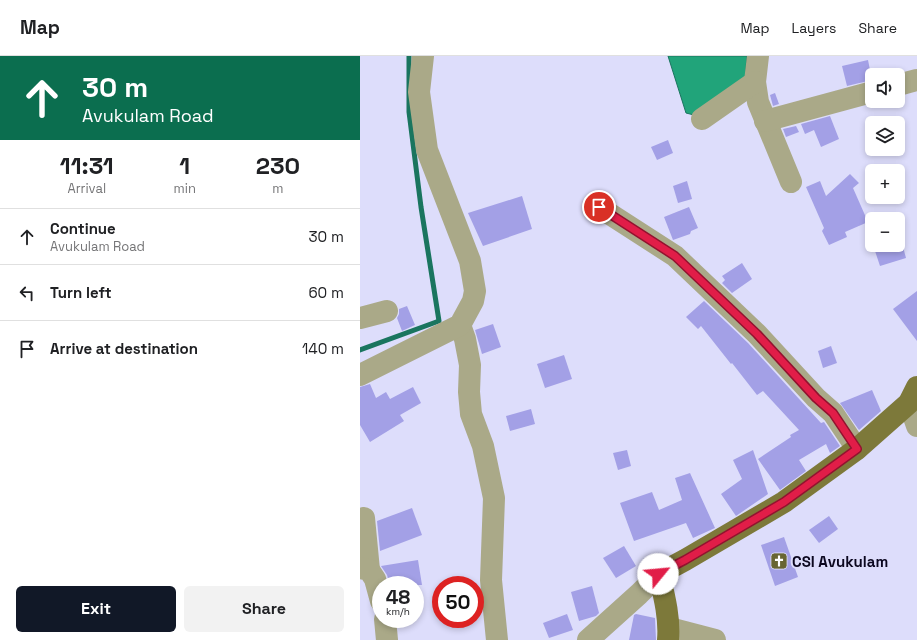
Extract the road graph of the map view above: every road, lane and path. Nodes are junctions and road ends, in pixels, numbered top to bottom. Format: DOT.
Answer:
graph roads {
  1 [pos="423,56"];
  2 [pos="758,56"];
  3 [pos="917,80"];
  4 [pos="755,82"];
  5 [pos="905,83"];
  6 [pos="865,94"];
  7 [pos="702,119"];
  8 [pos="766,121"];
  9 [pos="791,182"];
  10 [pos="599,207"];
  11 [pos="386,311"];
  12 [pos="360,318"];
  13 [pos="460,325"];
  14 [pos="360,375"];
  15 [pos="913,395"];
  16 [pos="917,426"];
  17 [pos="857,449"];
  18 [pos="364,518"];
  19 [pos="364,569"];
  20 [pos="658,574"];
  21 [pos="372,577"];
  22 [pos="386,628"];
  23 [pos="668,634"];
  24 [pos="388,640"];
  25 [pos="497,640"];
  26 [pos="588,640"];
  27 [pos="716,640"];
  1 -- 13 [label="street"];
  2 -- 4 [label="street"];
  3 -- 5 [label="street"];
  4 -- 7 [label="street"];
  4 -- 8 [label="street"];
  6 -- 8 [label="street"];
  8 -- 9 [label="street"];
  10 -- 17 [label="street"];
  11 -- 12 [label="street"];
  13 -- 14 [label="street"];
  13 -- 25 [label="street"];
  15 -- 16 [label="street"];
  15 -- 17 [label="main road"];
  17 -- 20 [label="main road"];
  18 -- 19 [label="street"];
  19 -- 21 [label="street"];
  20 -- 23 [label="main road"];
  20 -- 26 [label="street"];
  22 -- 24 [label="street"];
  23 -- 27 [label="street"];
}
